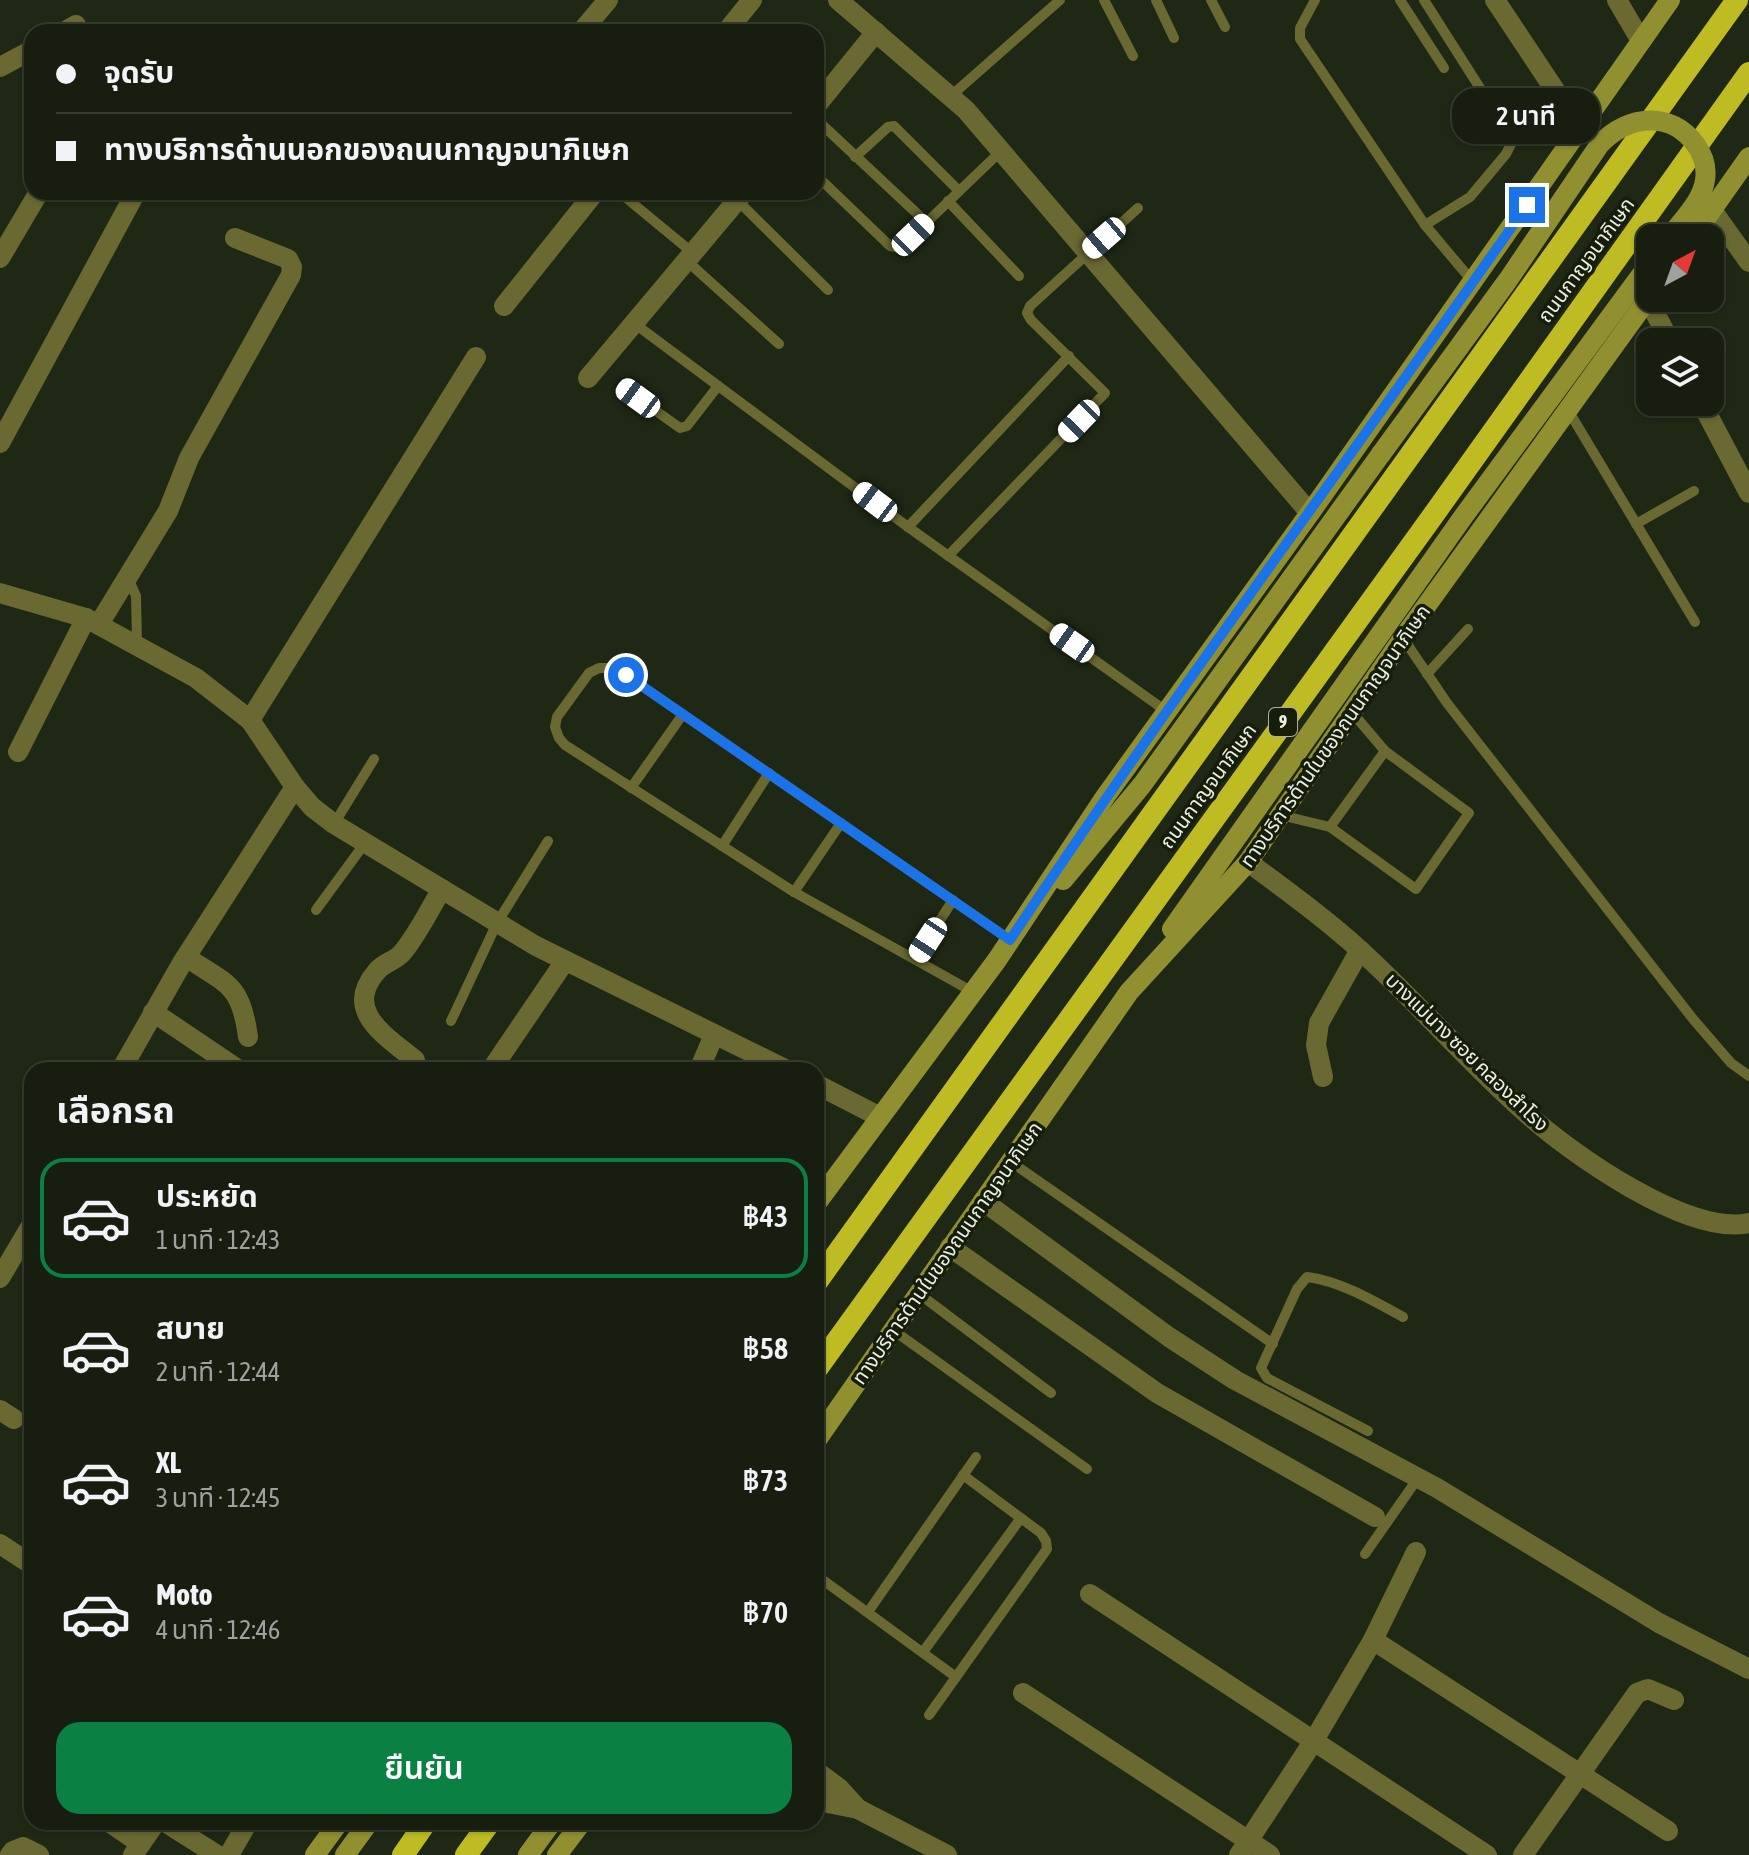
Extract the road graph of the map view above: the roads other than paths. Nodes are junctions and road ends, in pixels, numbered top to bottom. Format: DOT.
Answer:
graph roads {
  1 [pos="608,0"];
  2 [pos="752,0"];
  3 [pos="838,0"];
  4 [pos="1060,0"];
  5 [pos="1104,0"];
  6 [pos="1156,0"];
  7 [pos="1211,0"];
  8 [pos="1315,0"];
  9 [pos="1400,0"];
  10 [pos="1424,0"];
  11 [pos="1495,0"];
  12 [pos="1617,0"];
  13 [pos="1670,0"];
  14 [pos="1730,0"];
  15 [pos="1737,0"];
  16 [pos="588,24"];
  17 [pos="732,24"];
  18 [pos="1719,26"];
  19 [pos="1225,27"];
  20 [pos="876,32"];
  21 [pos="1174,38"];
  22 [pos="1641,41"];
  23 [pos="24,56"];
  24 [pos="1133,56"];
  25 [pos="0,67"];
  26 [pos="1444,68"];
  27 [pos="1749,73"];
  28 [pos="952,95"];
  29 [pos="824,96"];
  30 [pos="824,127"];
  31 [pos="1580,128"];
  32 [pos="1001,151"];
  33 [pos="855,157"];
  34 [pos="1748,163"];
  35 [pos="824,182"];
  36 [pos="959,191"];
  37 [pos="34,200"];
  38 [pos="132,200"];
  39 [pos="589,200"];
  40 [pos="628,200"];
  41 [pos="738,200"];
  42 [pos="745,200"];
  43 [pos="948,201"];
  44 [pos="1138,208"];
  45 [pos="1712,210"];
  46 [pos="926,222"];
  47 [pos="1679,224"];
  48 [pos="1702,224"];
  49 [pos="1425,225"];
  50 [pos="235,238"];
  51 [pos="1087,252"];
  52 [pos="690,257"];
  53 [pos="0,258"];
  54 [pos="1749,262"];
  55 [pos="1019,276"];
  56 [pos="1473,282"];
  57 [pos="1636,282"];
  58 [pos="828,290"];
  59 [pos="504,306"];
  60 [pos="1639,312"];
  61 [pos="635,324"];
  62 [pos="779,344"];
  63 [pos="1069,356"];
  64 [pos="476,357"];
  65 [pos="588,378"];
  66 [pos="718,386"];
  67 [pos="624,388"];
  68 [pos="1568,410"];
  69 [pos="1708,416"];
  70 [pos="0,443"];
  71 [pos="1694,491"];
  72 [pos="1749,493"];
  73 [pos="1310,513"];
  74 [pos="1636,524"];
  75 [pos="908,527"];
  76 [pos="948,556"];
  77 [pos="128,578"];
  78 [pos="0,593"];
  79 [pos="93,621"];
  80 [pos="1695,622"];
  81 [pos="1468,629"];
  82 [pos="1403,638"];
  83 [pos="137,644"];
  84 [pos="1427,674"];
  85 [pos="1166,711"];
  86 [pos="1351,711"];
  87 [pos="683,714"];
  88 [pos="250,720"];
  89 [pos="1385,751"];
  90 [pos="18,752"];
  91 [pos="374,759"];
  92 [pos="769,773"];
  93 [pos="295,787"];
  94 [pos="631,788"];
  95 [pos="1280,815"];
  96 [pos="841,823"];
  97 [pos="334,824"];
  98 [pos="1330,827"];
  99 [pos="548,841"];
  100 [pos="365,843"];
  101 [pos="722,846"];
  102 [pos="1248,862"];
  103 [pos="442,889"];
  104 [pos="794,892"];
  105 [pos="953,900"];
  106 [pos="316,910"];
  107 [pos="497,923"];
  108 [pos="1010,940"];
  109 [pos="1360,950"];
  110 [pos="186,957"];
  111 [pos="915,959"];
  112 [pos="997,960"];
  113 [pos="565,961"];
  114 [pos="973,992"];
  115 [pos="1129,992"];
  116 [pos="153,1012"];
  117 [pos="451,1021"];
  118 [pos="714,1035"];
  119 [pos="248,1037"];
  120 [pos="415,1060"];
  121 [pos="125,1062"];
  122 [pos="227,1062"];
  123 [pos="496,1062"];
  124 [pos="702,1062"];
  125 [pos="770,1062"];
  126 [pos="1749,1076"];
  127 [pos="1323,1077"];
  128 [pos="824,1088"];
  129 [pos="880,1117"];
  130 [pos="1011,1162"];
  131 [pos="824,1193"];
  132 [pos="983,1201"];
  133 [pos="1749,1223"];
  134 [pos="24,1238"];
  135 [pos="950,1247"];
  136 [pos="824,1272"];
  137 [pos="0,1278"];
  138 [pos="918,1293"];
  139 [pos="1403,1317"];
  140 [pos="892,1330"];
  141 [pos="1273,1344"];
  142 [pos="824,1359"];
  143 [pos="1051,1393"];
  144 [pos="824,1429"];
  145 [pos="1368,1431"];
  146 [pos="976,1457"];
  147 [pos="1087,1469"];
  148 [pos="963,1475"];
  149 [pos="1418,1478"];
  150 [pos="1375,1517"];
  151 [pos="1021,1518"];
  152 [pos="0,1544"];
  153 [pos="1416,1552"];
  154 [pos="1365,1554"];
  155 [pos="24,1560"];
  156 [pos="824,1581"];
  157 [pos="1090,1594"];
  158 [pos="868,1612"];
  159 [pos="1373,1640"];
  160 [pos="923,1652"];
  161 [pos="1749,1669"];
  162 [pos="956,1677"];
  163 [pos="1023,1693"];
  164 [pos="1674,1700"];
  165 [pos="929,1715"];
  166 [pos="1313,1742"];
  167 [pos="1578,1775"];
  168 [pos="824,1777"];
  169 [pos="824,1800"];
  170 [pos="858,1809"];
  171 [pos="117,1830"];
  172 [pos="150,1830"];
  173 [pos="178,1830"];
  174 [pos="243,1830"];
  175 [pos="333,1830"];
  176 [pos="363,1830"];
  177 [pos="420,1830"];
  178 [pos="484,1830"];
  179 [pos="546,1830"];
  180 [pos="576,1830"];
  181 [pos="1668,1831"];
  182 [pos="1244,1848"];
  183 [pos="137,1849"];
  184 [pos="10,1855"];
  185 [pos="39,1855"];
  186 [pos="217,1855"];
  187 [pos="229,1855"];
  188 [pos="315,1855"];
  189 [pos="345,1855"];
  190 [pos="403,1855"];
  191 [pos="466,1855"];
  192 [pos="528,1855"];
  193 [pos="557,1855"];
  194 [pos="947,1855"];
  195 [pos="1270,1855"];
  196 [pos="1487,1855"];
  197 [pos="1523,1855"];
  1 -- 16 [label="street"];
  2 -- 17 [label="street"];
  3 -- 20 [label="street"];
  4 -- 28 [label="lane"];
  5 -- 24 [label="lane"];
  6 -- 21 [label="lane"];
  7 -- 19 [label="lane"];
  8 -- 49 [label="lane"];
  9 -- 26 [label="lane"];
  10 -- 49 [label="lane"];
  11 -- 31 [label="street"];
  12 -- 22 [label="street"];
  13 -- 22 [label="main road"];
  14 -- 18 [label="highway"];
  15 -- 18 [label="highway, ถนนกาญจนาภิเษก"];
  18 -- 136 [label="highway, ถนนกาญจนาภิเษก"];
  20 -- 28 [label="street"];
  20 -- 29 [label="street"];
  22 -- 31 [label="main road"];
  23 -- 25 [label="street"];
  27 -- 142 [label="highway, ถนนกาญจนาภิเษก / 9"];
  28 -- 32 [label="street"];
  30 -- 33 [label="lane"];
  31 -- 56 [label="main road"];
  32 -- 36 [label="lane"];
  32 -- 51 [label="street"];
  33 -- 36 [label="lane"];
  33 -- 46 [label="lane"];
  34 -- 45 [label="main road"];
  35 -- 46 [label="lane"];
  36 -- 43 [label="lane"];
  37 -- 53 [label="street"];
  38 -- 70 [label="street"];
  39 -- 59 [label="street"];
  40 -- 52 [label="lane"];
  41 -- 52 [label="street"];
  42 -- 58 [label="lane"];
  43 -- 46 [label="lane"];
  43 -- 55 [label="lane"];
  44 -- 51 [label="lane"];
  45 -- 48 [label="main road"];
  45 -- 54 [label="street"];
  47 -- 112 [label="main road, bridge"];
  49 -- 56 [label="lane"];
  50 -- 77 [label="street"];
  51 -- 63 [label="lane"];
  51 -- 73 [label="street"];
  52 -- 61 [label="street"];
  52 -- 62 [label="lane"];
  56 -- 73 [label="main road"];
  57 -- 115 [label="main road"];
  60 -- 68 [label="main road, ทางบริการด้านในของถนนกาญจนาภิเษก"];
  61 -- 65 [label="street"];
  61 -- 66 [label="lane"];
  63 -- 75 [label="lane"];
  63 -- 76 [label="lane"];
  64 -- 88 [label="street"];
  66 -- 67 [label="lane"];
  66 -- 75 [label="lane"];
  68 -- 74 [label="lane"];
  68 -- 82 [label="main road, ทางบริการด้านในของถนนกาญจนาภิเษก"];
  69 -- 72 [label="street"];
  71 -- 74 [label="lane"];
  73 -- 85 [label="main road"];
  74 -- 80 [label="lane"];
  75 -- 76 [label="lane"];
  76 -- 85 [label="lane"];
  77 -- 79 [label="street"];
  77 -- 83 [label="lane"];
  78 -- 79 [label="street"];
  79 -- 83 [label="street"];
  79 -- 90 [label="street"];
  81 -- 84 [label="lane"];
  82 -- 84 [label="lane"];
  82 -- 86 [label="main road, ทางบริการด้านในของถนนกาญจนาภิเษก"];
  83 -- 88 [label="street"];
  84 -- 126 [label="lane"];
  85 -- 108 [label="main road"];
  86 -- 89 [label="lane"];
  86 -- 95 [label="main road, ทางบริการด้านในของถนนกาญจนาภิเษก"];
  87 -- 92 [label="lane"];
  87 -- 94 [label="lane"];
  87 -- 94 [label="lane"];
  88 -- 93 [label="street"];
  89 -- 98 [label="lane"];
  89 -- 98 [label="lane"];
  91 -- 97 [label="lane"];
  92 -- 96 [label="lane"];
  92 -- 101 [label="lane"];
  93 -- 97 [label="street"];
  93 -- 110 [label="street"];
  94 -- 101 [label="lane"];
  95 -- 98 [label="lane"];
  95 -- 102 [label="main road, ทางบริการด้านในของถนนกาญจนาภิเษก"];
  96 -- 104 [label="lane"];
  96 -- 105 [label="lane"];
  97 -- 100 [label="street"];
  99 -- 107 [label="lane"];
  100 -- 103 [label="street"];
  100 -- 106 [label="lane"];
  101 -- 104 [label="lane"];
  102 -- 109 [label="street, บางแม่นาง ซอย คลองสำโรง"];
  102 -- 115 [label="main road, ทางบริการด้านในของถนนกาญจนาภิเษก"];
  103 -- 107 [label="street"];
  103 -- 120 [label="street"];
  104 -- 111 [label="lane"];
  105 -- 108 [label="lane"];
  105 -- 111 [label="lane"];
  107 -- 113 [label="street"];
  107 -- 117 [label="lane"];
  108 -- 112 [label="main road"];
  109 -- 127 [label="street"];
  109 -- 133 [label="street, บางแม่นาง ซอย คลองสำโรง"];
  110 -- 116 [label="street"];
  110 -- 119 [label="street"];
  111 -- 114 [label="lane"];
  112 -- 114 [label="main road"];
  113 -- 118 [label="street"];
  113 -- 123 [label="street"];
  114 -- 129 [label="main road"];
  115 -- 130 [label="main road, ทางบริการด้านในของถนนกาญจนาภิเษก"];
  116 -- 121 [label="street"];
  116 -- 122 [label="street"];
  118 -- 124 [label="street"];
  118 -- 125 [label="street"];
  128 -- 129 [label="street"];
  129 -- 131 [label="main road"];
  130 -- 132 [label="main road, ทางบริการด้านในของถนนกาญจนาภิเษก"];
  130 -- 141 [label="lane"];
  132 -- 135 [label="main road, ทางบริการด้านในของถนนกาญจนาภิเษก"];
  132 -- 149 [label="street"];
  134 -- 137 [label="street"];
  135 -- 138 [label="main road, ทางบริการด้านในของถนนกาญจนาภิเษก"];
  135 -- 150 [label="street"];
  138 -- 140 [label="main road, ทางบริการด้านในของถนนกาญจนาภิเษก"];
  138 -- 143 [label="lane"];
  139 -- 141 [label="lane"];
  140 -- 144 [label="main road, ทางบริการด้านในของถนนกาญจนาภิเษก"];
  140 -- 147 [label="lane"];
  141 -- 145 [label="lane"];
  146 -- 148 [label="lane"];
  148 -- 151 [label="lane"];
  148 -- 158 [label="lane"];
  149 -- 154 [label="lane"];
  149 -- 161 [label="street"];
  151 -- 160 [label="lane"];
  151 -- 162 [label="lane"];
  152 -- 155 [label="street"];
  153 -- 159 [label="street"];
  156 -- 158 [label="lane"];
  157 -- 166 [label="street"];
  158 -- 160 [label="lane"];
  159 -- 166 [label="street"];
  159 -- 167 [label="street"];
  160 -- 162 [label="lane"];
  162 -- 165 [label="lane"];
  163 -- 182 [label="street"];
  164 -- 167 [label="street"];
  166 -- 182 [label="street"];
  166 -- 196 [label="street"];
  167 -- 181 [label="street"];
  167 -- 197 [label="street"];
  168 -- 170 [label="street"];
  169 -- 170 [label="street"];
  170 -- 194 [label="street"];
  171 -- 183 [label="street"];
  172 -- 183 [label="street"];
  173 -- 186 [label="street"];
  174 -- 187 [label="street"];
  175 -- 188 [label="main road"];
  176 -- 189 [label="main road"];
  177 -- 190 [label="highway"];
  178 -- 191 [label="highway"];
  179 -- 192 [label="main road"];
  180 -- 193 [label="main road"];
  182 -- 195 [label="street"];
  184 -- 185 [label="street"];
}
